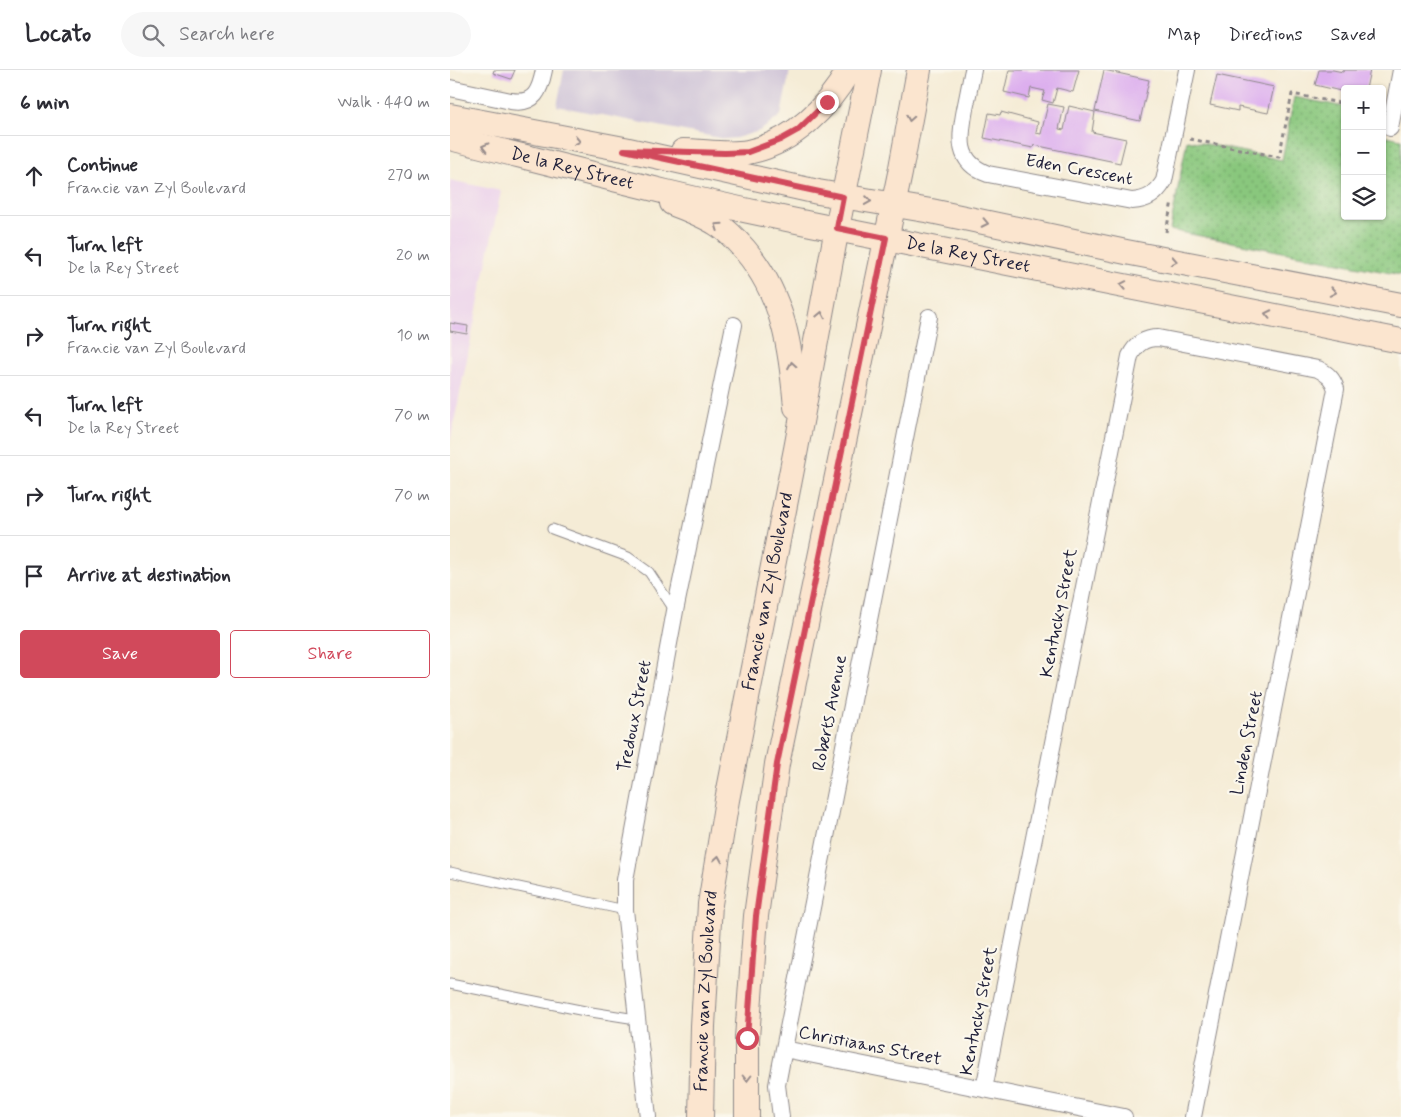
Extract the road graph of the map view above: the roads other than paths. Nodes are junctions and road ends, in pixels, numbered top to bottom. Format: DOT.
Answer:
graph roads {
  1 [pos="849,70"];
  2 [pos="869,70"];
  3 [pos="919,70"];
  4 [pos="973,70"];
  5 [pos="1187,70"];
  6 [pos="1401,70"];
  7 [pos="543,77"];
  8 [pos="450,88"];
  9 [pos="450,116"];
  10 [pos="1391,128"];
  11 [pos="450,138"];
  12 [pos="624,150"];
  13 [pos="617,180"];
  14 [pos="843,197"];
  15 [pos="894,205"];
  16 [pos="837,228"];
  17 [pos="886,238"];
  18 [pos="1401,305"];
  19 [pos="929,317"];
  20 [pos="734,325"];
  21 [pos="1401,342"];
  22 [pos="1331,378"];
  23 [pos="796,449"];
  24 [pos="552,529"];
  25 [pos="675,611"];
  26 [pos="450,872"];
  27 [pos="625,910"];
  28 [pos="450,984"];
  29 [pos="636,1019"];
  30 [pos="784,1049"];
  31 [pos="984,1089"];
  32 [pos="648,1117"];
  33 [pos="701,1117"];
  34 [pos="747,1117"];
  35 [pos="781,1117"];
  36 [pos="1124,1117"];
  37 [pos="1193,1117"];
  1 -- 12 [label="main road"];
  2 -- 14 [label="main road, Francie van Zyl Boulevard"];
  3 -- 15 [label="main road, one-way"];
  4 -- 5 [label="street, Eden Crescent"];
  6 -- 10 [label="street"];
  7 -- 8 [label="street"];
  9 -- 12 [label="main road, De la Rey Street, one-way"];
  13 -- 11 [label="main road, De la Rey Street, one-way"];
  12 -- 14 [label="main road, De la Rey Street"];
  13 -- 16 [label="main road, De la Rey Street"];
  23 -- 13 [label="main road, one-way"];
  14 -- 15 [label="main road, De la Rey Street, one-way"];
  14 -- 16 [label="main road, Francie van Zyl Boulevard"];
  15 -- 17 [label="main road"];
  15 -- 18 [label="main road, De la Rey Street, one-way"];
  16 -- 17 [label="main road, De la Rey Street"];
  23 -- 16 [label="main road, Francie van Zyl Boulevard, one-way"];
  21 -- 17 [label="main road, De la Rey Street, one-way"];
  17 -- 34 [label="main road, one-way"];
  19 -- 30 [label="street, Roberts Avenue"];
  20 -- 25 [label="street, Tredoux Street"];
  22 -- 31 [label="street, Kentucky Street"];
  22 -- 37 [label="street, Linden Street"];
  33 -- 23 [label="main road, Francie van Zyl Boulevard, one-way"];
  24 -- 25 [label="lane"];
  25 -- 27 [label="street, Tredoux Street"];
  26 -- 27 [label="lane"];
  27 -- 29 [label="street, Tredoux Street"];
  28 -- 29 [label="lane"];
  29 -- 32 [label="street, Tredoux Street"];
  30 -- 31 [label="street, Christiaans Street"];
  30 -- 35 [label="street, Roberts Avenue"];
  31 -- 36 [label="street, Christiaans Street"];
}
